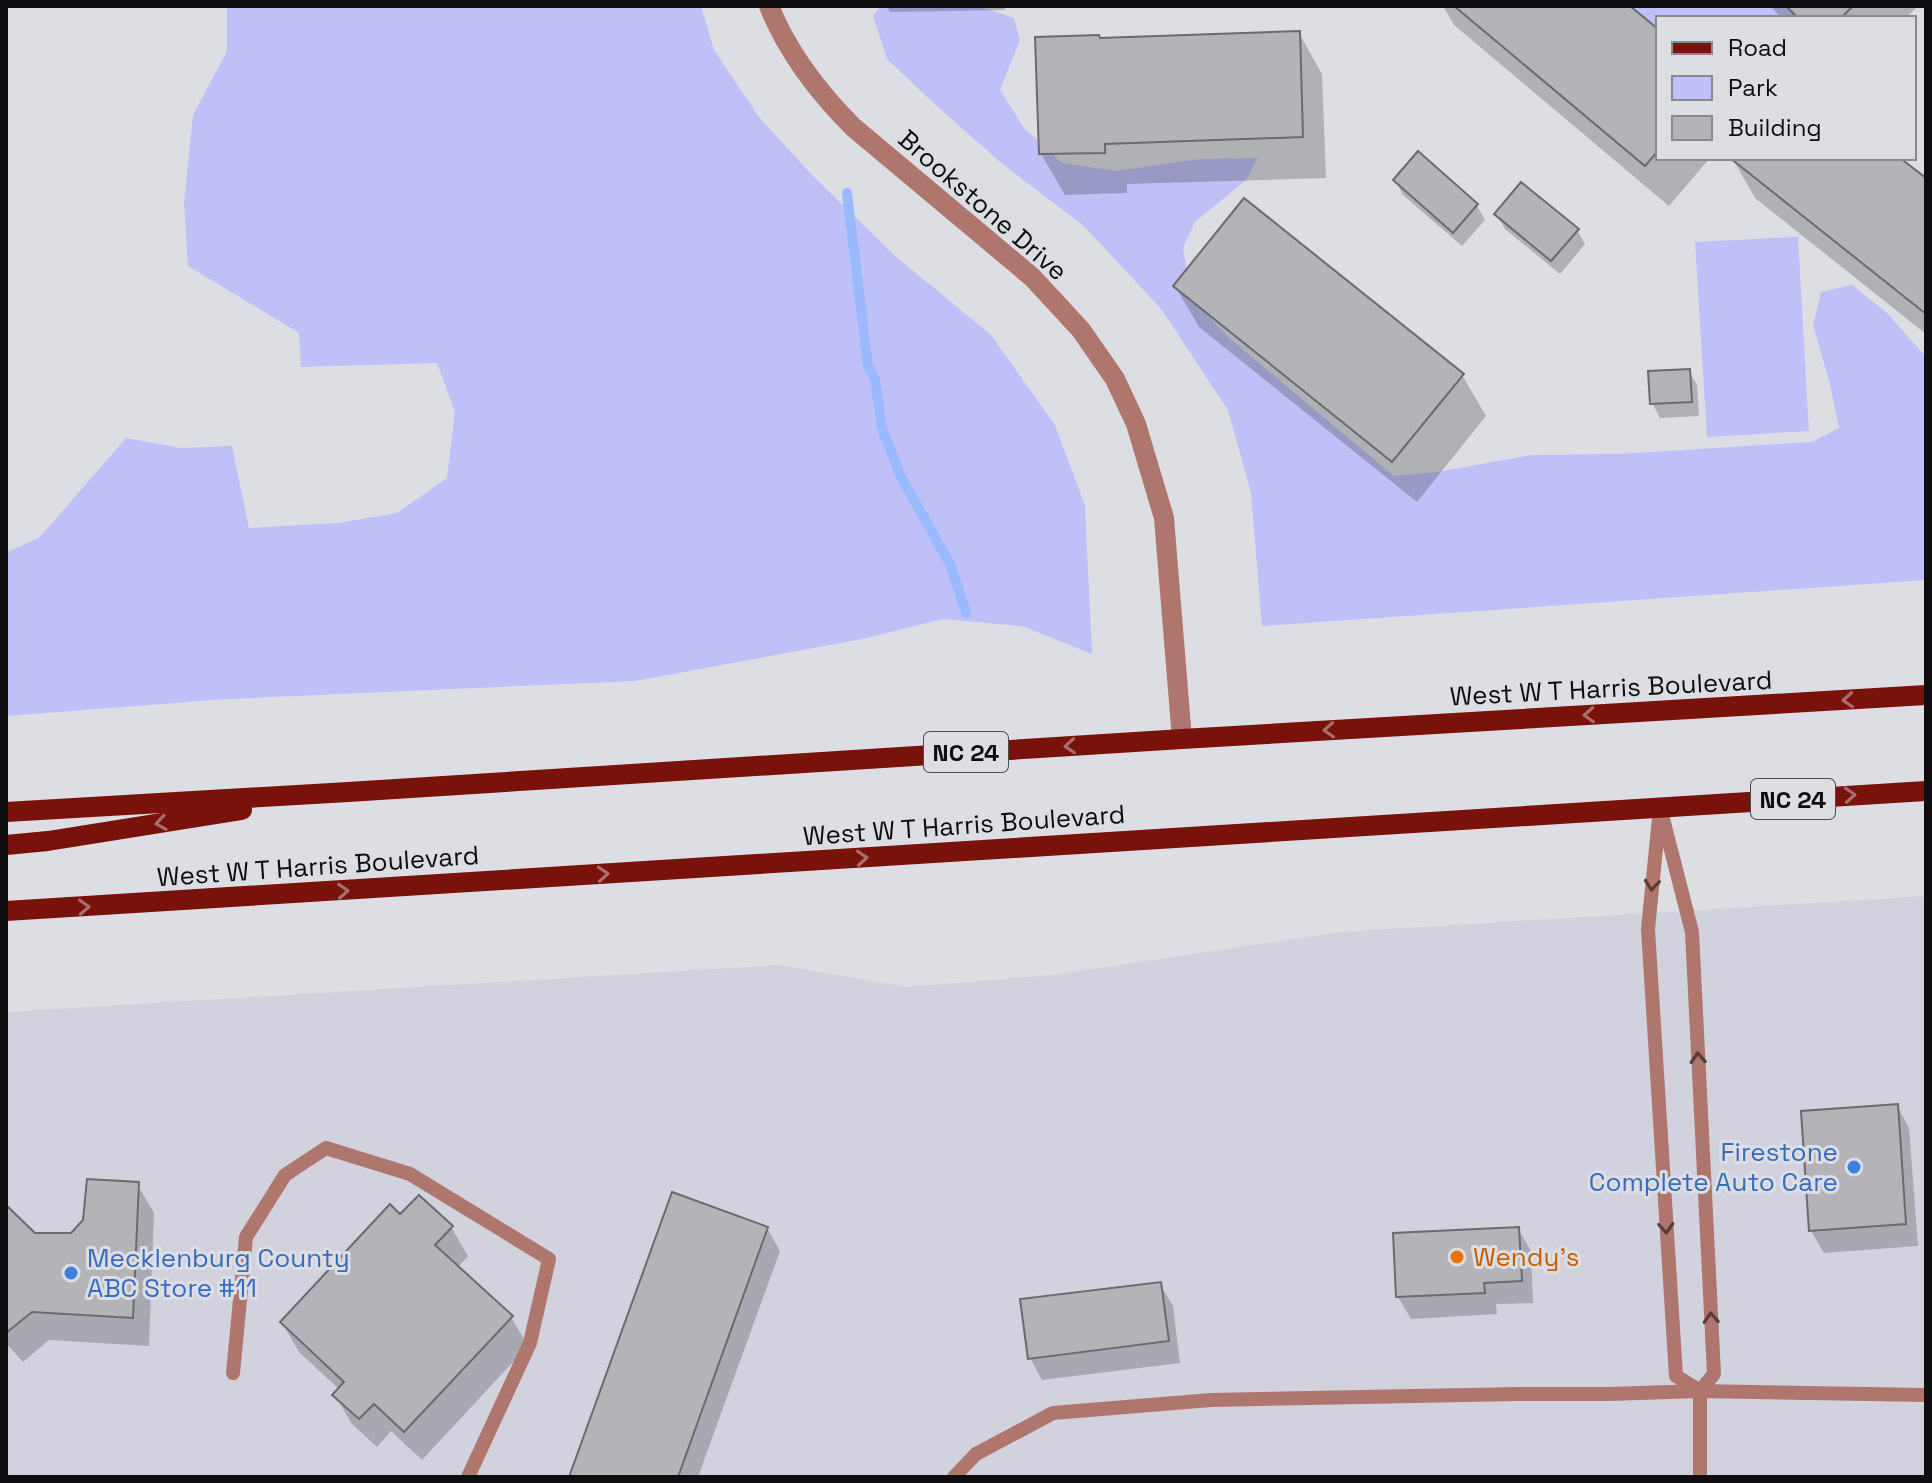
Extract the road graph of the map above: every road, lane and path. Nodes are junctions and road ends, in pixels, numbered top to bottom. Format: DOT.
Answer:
graph roads {
  1 [pos="769,6"];
  2 [pos="1926,695"];
  3 [pos="1182,739"];
  4 [pos="1926,791"];
  5 [pos="348,792"];
  6 [pos="1660,807"];
  7 [pos="6,812"];
  8 [pos="6,845"];
  9 [pos="6,911"];
  10 [pos="233,1373"];
  11 [pos="1700,1391"];
  12 [pos="1926,1395"];
  13 [pos="468,1477"];
  14 [pos="954,1477"];
  15 [pos="1700,1477"];
  1 -- 3 [label="street, Brookstone Drive"];
  2 -- 3 [label="main road, West W T Harris Boulevard / NC 24, one-way"];
  3 -- 5 [label="main road, West W T Harris Boulevard / NC 24, one-way"];
  6 -- 4 [label="main road, West W T Harris Boulevard / NC 24, one-way"];
  5 -- 7 [label="main road, West W T Harris Boulevard / NC 24"];
  5 -- 8 [label="main road, one-way"];
  9 -- 6 [label="main road, West W T Harris Boulevard / NC 24, one-way"];
  11 -- 6 [label="lane, one-way"];
  6 -- 11 [label="lane, one-way"];
  10 -- 13 [label="lane"];
  11 -- 12 [label="lane"];
  11 -- 14 [label="lane"];
  11 -- 15 [label="lane"];
}
